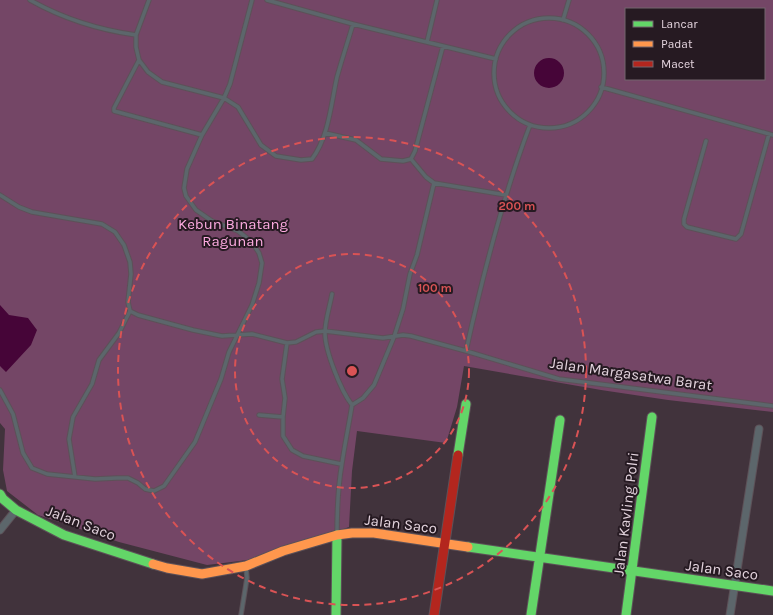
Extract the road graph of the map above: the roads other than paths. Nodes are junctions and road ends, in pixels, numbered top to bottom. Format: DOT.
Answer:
graph roads {
  1 [pos="30,0"];
  2 [pos="149,0"];
  3 [pos="252,0"];
  4 [pos="267,0"];
  5 [pos="437,0"];
  6 [pos="569,0"];
  7 [pos="563,20"];
  8 [pos="353,24"];
  9 [pos="136,35"];
  10 [pos="427,42"];
  11 [pos="443,46"];
  12 [pos="496,59"];
  13 [pos="139,60"];
  14 [pos="601,88"];
  15 [pos="224,98"];
  16 [pos="530,125"];
  17 [pos="325,133"];
  18 [pos="771,134"];
  19 [pos="202,135"];
  20 [pos="706,141"];
  21 [pos="411,159"];
  22 [pos="434,183"];
  23 [pos="0,195"];
  24 [pos="506,195"];
  25 [pos="332,294"];
  26 [pos="130,311"];
  27 [pos="325,331"];
  28 [pos="238,334"];
  29 [pos="394,337"];
  30 [pos="287,343"];
  31 [pos="466,351"];
  32 [pos="0,390"];
  33 [pos="466,404"];
  34 [pos="352,405"];
  35 [pos="773,406"];
  36 [pos="259,415"];
  37 [pos="283,417"];
  38 [pos="652,417"];
  39 [pos="560,420"];
  40 [pos="759,429"];
  41 [pos="342,464"];
  42 [pos="75,477"];
  43 [pos="0,494"];
  44 [pos="16,510"];
  45 [pos="0,530"];
  46 [pos="337,535"];
  47 [pos="445,543"];
  48 [pos="539,558"];
  49 [pos="246,566"];
  50 [pos="633,571"];
  51 [pos="736,586"];
  52 [pos="773,591"];
  53 [pos="241,615"];
  54 [pos="336,615"];
  55 [pos="434,615"];
  56 [pos="531,615"];
  57 [pos="626,615"];
  58 [pos="730,615"];
  1 -- 9 [label="lane"];
  2 -- 9 [label="lane"];
  3 -- 15 [label="lane"];
  4 -- 8 [label="lane"];
  5 -- 10 [label="lane"];
  6 -- 7 [label="lane"];
  7 -- 12 [label="lane"];
  7 -- 14 [label="lane"];
  8 -- 10 [label="lane"];
  8 -- 17 [label="lane"];
  9 -- 13 [label="lane"];
  10 -- 11 [label="lane"];
  11 -- 12 [label="lane"];
  11 -- 21 [label="lane"];
  12 -- 16 [label="lane"];
  13 -- 15 [label="lane"];
  13 -- 19 [label="lane"];
  14 -- 16 [label="lane"];
  14 -- 18 [label="lane"];
  15 -- 17 [label="lane"];
  15 -- 19 [label="lane"];
  16 -- 24 [label="lane"];
  17 -- 21 [label="lane"];
  18 -- 20 [label="lane"];
  19 -- 28 [label="lane"];
  21 -- 22 [label="lane"];
  22 -- 24 [label="lane"];
  22 -- 29 [label="lane"];
  23 -- 26 [label="lane"];
  24 -- 31 [label="lane"];
  25 -- 27 [label="lane"];
  26 -- 28 [label="lane"];
  26 -- 42 [label="lane"];
  27 -- 29 [label="lane, Jalan Margasatwa Barat"];
  27 -- 30 [label="lane, Jalan Margasatwa Barat"];
  27 -- 34 [label="lane"];
  28 -- 30 [label="lane"];
  28 -- 42 [label="lane"];
  29 -- 31 [label="lane, Jalan Margasatwa Barat"];
  29 -- 34 [label="lane"];
  30 -- 37 [label="lane"];
  31 -- 35 [label="lane, Jalan Margasatwa Barat"];
  32 -- 42 [label="lane"];
  33 -- 47 [label="main road"];
  34 -- 41 [label="lane"];
  36 -- 37 [label="lane"];
  37 -- 41 [label="lane"];
  38 -- 50 [label="main road, Jalan Kavling Polri"];
  39 -- 48 [label="main road"];
  40 -- 51 [label="street"];
  41 -- 46 [label="lane"];
  43 -- 44 [label="main road, Jalan Saco"];
  44 -- 45 [label="street"];
  44 -- 49 [label="main road, Jalan Saco"];
  46 -- 47 [label="main road, Jalan Saco"];
  46 -- 49 [label="main road, Jalan Saco"];
  46 -- 54 [label="main road"];
  47 -- 48 [label="main road, Jalan Saco"];
  47 -- 55 [label="main road"];
  48 -- 50 [label="main road, Jalan Saco"];
  48 -- 56 [label="main road"];
  49 -- 53 [label="lane"];
  50 -- 51 [label="main road, Jalan Saco"];
  50 -- 57 [label="main road, Jalan Kavling Polri"];
  51 -- 52 [label="main road, Jalan Saco"];
  51 -- 58 [label="street"];
}
